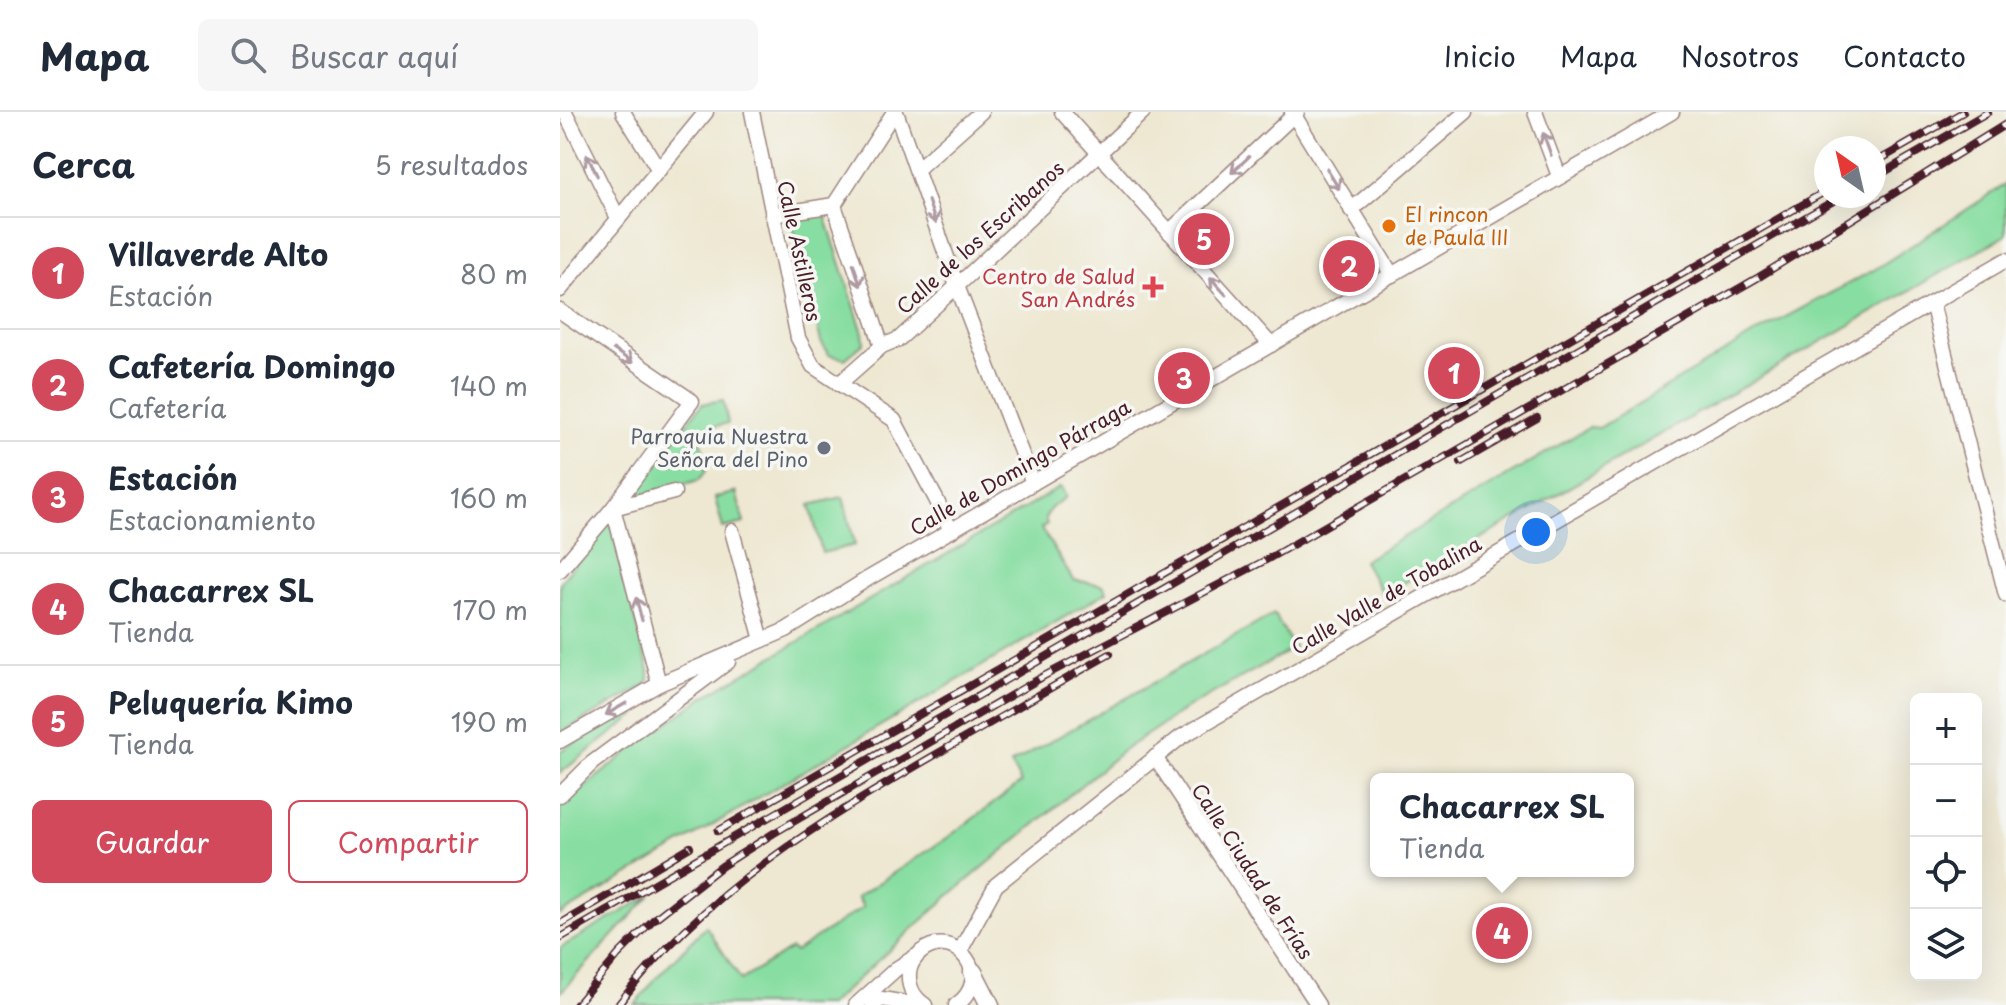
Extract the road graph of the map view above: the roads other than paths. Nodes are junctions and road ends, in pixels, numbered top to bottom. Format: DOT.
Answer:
graph roads {
  1 [pos="565,112"];
  2 [pos="623,112"];
  3 [pos="706,112"];
  4 [pos="752,112"];
  5 [pos="895,112"];
  6 [pos="981,112"];
  7 [pos="1062,112"];
  8 [pos="1143,112"];
  9 [pos="1466,112"];
  10 [pos="1535,112"];
  11 [pos="1672,112"];
  12 [pos="1294,113"];
  13 [pos="1101,154"];
  14 [pos="917,169"];
  15 [pos="659,170"];
  16 [pos="1559,176"];
  17 [pos="834,205"];
  18 [pos="1351,210"];
  19 [pos="772,215"];
  20 [pos="618,218"];
  21 [pos="1169,232"];
  22 [pos="2006,260"];
  23 [pos="1392,275"];
  24 [pos="957,286"];
  25 [pos="560,290"];
  26 [pos="1932,303"];
  27 [pos="560,311"];
  28 [pos="1271,345"];
  29 [pos="882,346"];
  30 [pos="839,384"];
  31 [pos="1033,483"];
  32 [pos="674,492"];
  33 [pos="613,508"];
  34 [pos="732,531"];
  35 [pos="951,531"];
  36 [pos="560,570"];
  37 [pos="2006,595"];
  38 [pos="762,640"];
  39 [pos="659,684"];
  40 [pos="560,741"];
  41 [pos="1155,757"];
  42 [pos="592,763"];
  43 [pos="560,782"];
  44 [pos="560,795"];
  45 [pos="960,951"];
  46 [pos="915,957"];
  47 [pos="973,972"];
  48 [pos="856,1005"];
  49 [pos="873,1005"];
  50 [pos="917,1005"];
  51 [pos="925,1005"];
  52 [pos="956,1005"];
  53 [pos="990,1005"];
  54 [pos="1318,1005"];
  20 -- 1 [label="street, one-way"];
  2 -- 15 [label="street"];
  3 -- 15 [label="street"];
  4 -- 19 [label="street, Calle Astilleros"];
  5 -- 14 [label="street"];
  5 -- 17 [label="street"];
  6 -- 14 [label="street"];
  7 -- 13 [label="street"];
  8 -- 13 [label="street, Calle de los Escribanos"];
  9 -- 18 [label="street"];
  16 -- 10 [label="street, one-way"];
  11 -- 16 [label="street, Calle de Domingo Párraga"];
  12 -- 18 [label="street, one-way"];
  12 -- 21 [label="street, one-way"];
  13 -- 21 [label="street"];
  13 -- 24 [label="street, Calle de los Escribanos"];
  14 -- 24 [label="street, one-way"];
  15 -- 20 [label="street"];
  16 -- 23 [label="street, Calle de Domingo Párraga"];
  17 -- 19 [label="street"];
  17 -- 29 [label="street, one-way"];
  18 -- 23 [label="street"];
  19 -- 30 [label="street, Calle Astilleros"];
  20 -- 25 [label="street"];
  28 -- 21 [label="street, one-way"];
  22 -- 26 [label="street, Calle Valle de Tobalina"];
  23 -- 28 [label="street, Calle de Domingo Párraga"];
  24 -- 29 [label="street, Calle de los Escribanos"];
  24 -- 31 [label="street"];
  26 -- 37 [label="street"];
  26 -- 41 [label="street, Calle Valle de Tobalina"];
  27 -- 33 [label="street, one-way"];
  28 -- 31 [label="street, Calle de Domingo Párraga"];
  29 -- 30 [label="street, Calle de los Escribanos"];
  30 -- 35 [label="street, Calle Astilleros"];
  31 -- 35 [label="street, Calle de Domingo Párraga"];
  32 -- 33 [label="street"];
  33 -- 36 [label="street"];
  39 -- 33 [label="street, one-way"];
  34 -- 38 [label="street"];
  35 -- 38 [label="street, Calle de Domingo Párraga"];
  38 -- 39 [label="street, Calle de Domingo Párraga"];
  38 -- 42 [label="street, Calle de Domingo Párraga"];
  39 -- 40 [label="street, Calle de Domingo Párraga, one-way"];
  41 -- 45 [label="street, Calle Valle de Tobalina"];
  41 -- 54 [label="street, Calle Ciudad de Frías"];
  42 -- 43 [label="street, Calle de Domingo Párraga"];
  42 -- 44 [label="street, Calle de Domingo Párraga"];
  45 -- 46 [label="street"];
  45 -- 47 [label="street"];
  46 -- 48 [label="street"];
  46 -- 51 [label="street"];
  47 -- 52 [label="street"];
  47 -- 53 [label="main road"];
  49 -- 50 [label="street"];
}
